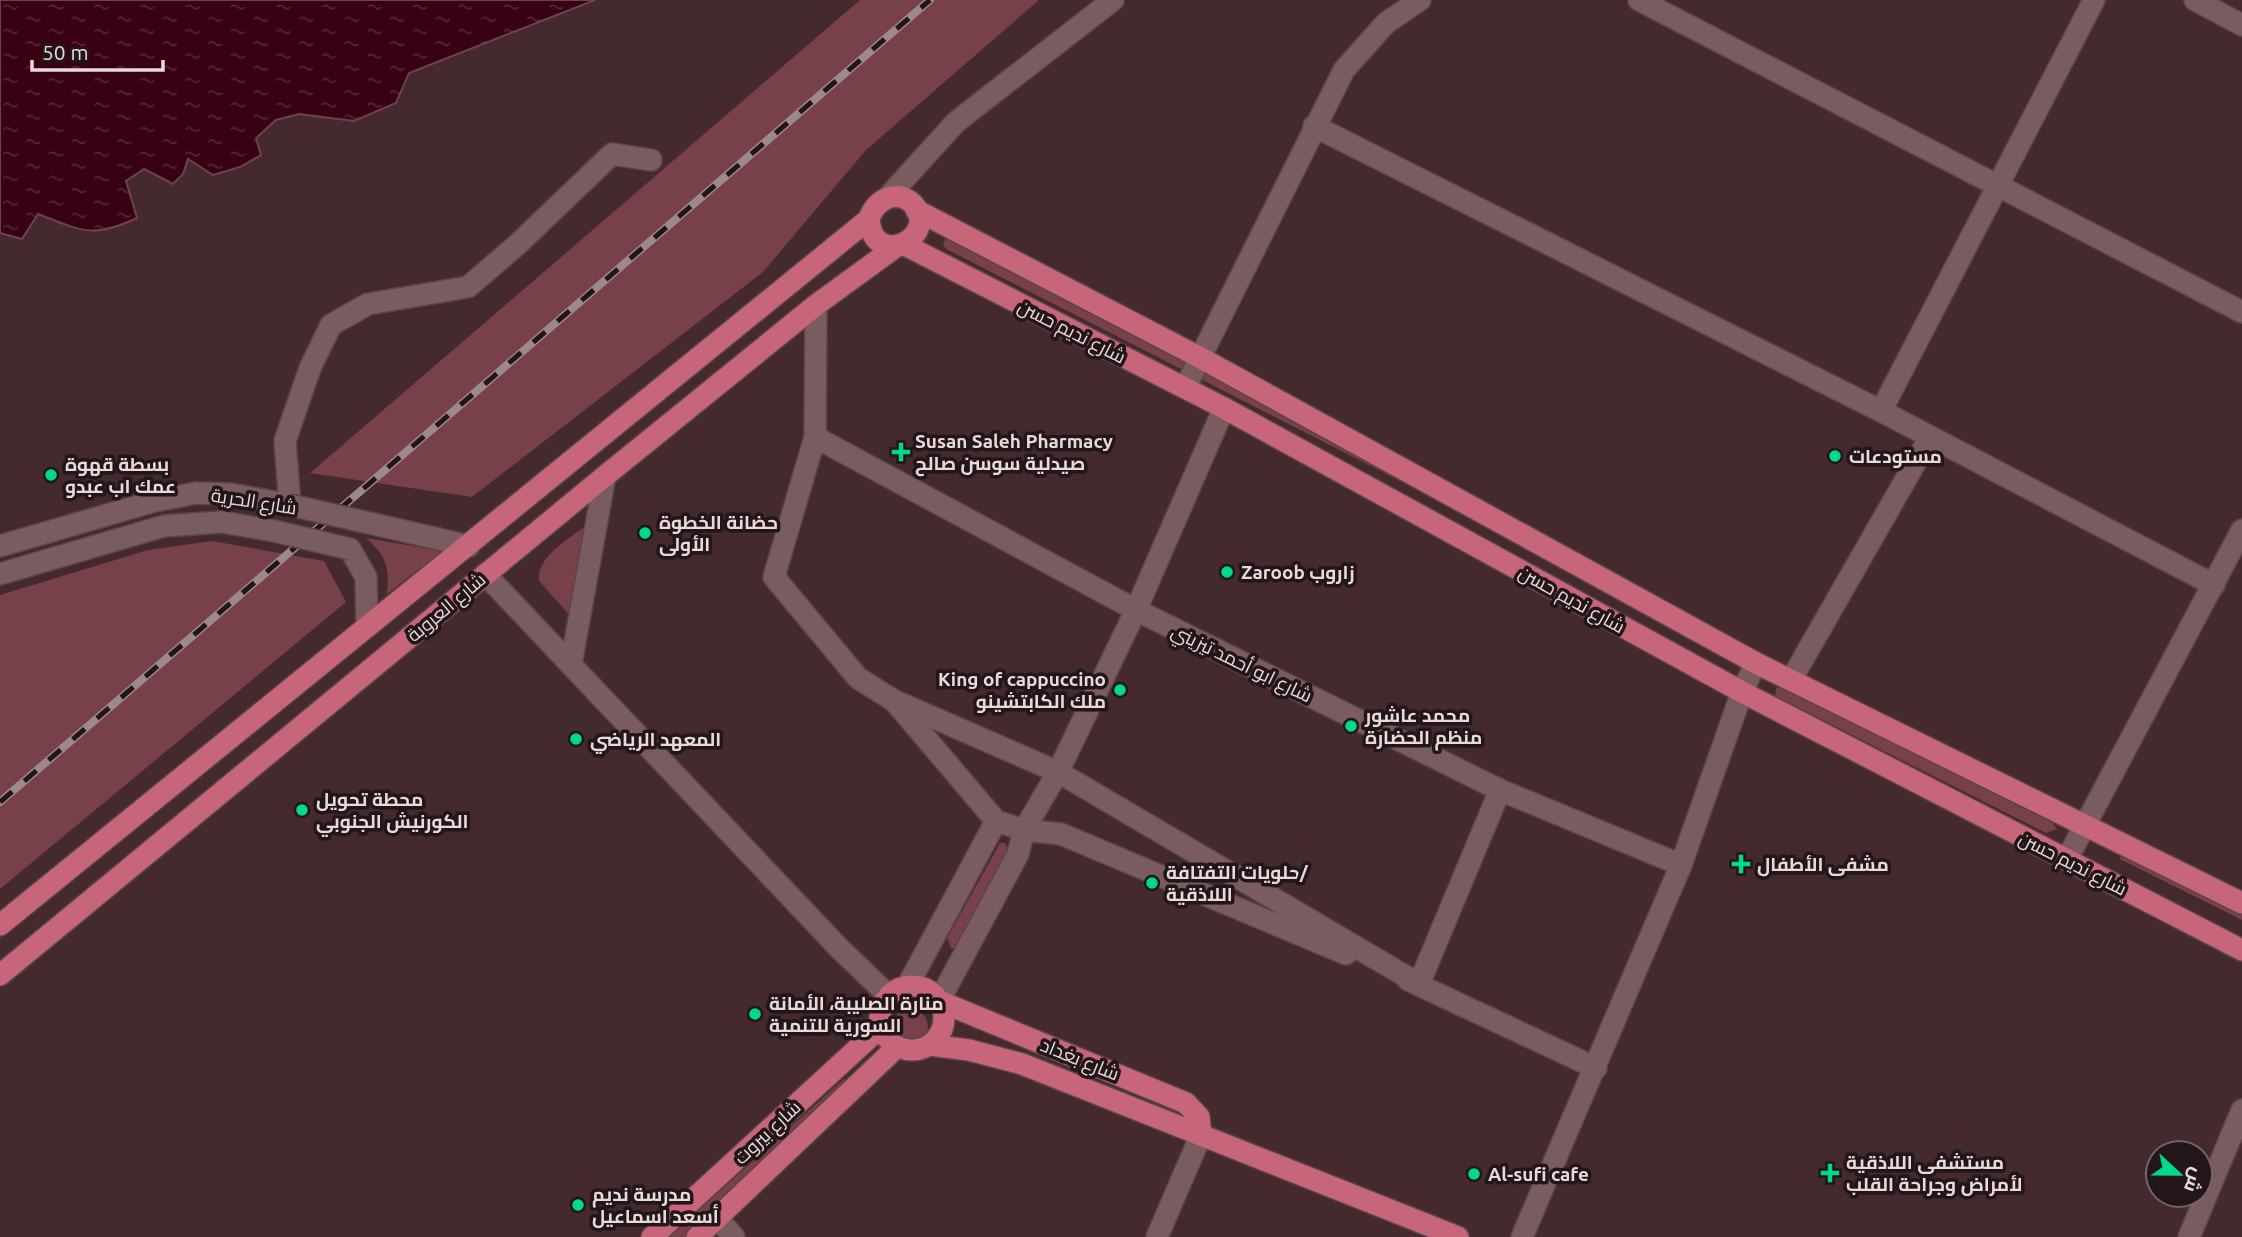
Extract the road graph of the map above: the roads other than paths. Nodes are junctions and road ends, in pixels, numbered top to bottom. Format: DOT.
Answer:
graph roads {
  1 [pos="1112,0"];
  2 [pos="1420,0"];
  3 [pos="1639,0"];
  4 [pos="2094,0"];
  5 [pos="2194,0"];
  6 [pos="2242,25"];
  7 [pos="1314,126"];
  8 [pos="652,160"];
  9 [pos="918,164"];
  10 [pos="2000,185"];
  11 [pos="887,198"];
  12 [pos="916,210"];
  13 [pos="869,219"];
  14 [pos="900,245"];
  15 [pos="816,305"];
  16 [pos="2242,312"];
  17 [pos="1199,357"];
  18 [pos="1185,388"];
  19 [pos="1224,408"];
  20 [pos="1881,411"];
  21 [pos="1930,436"];
  22 [pos="815,437"];
  23 [pos="605,476"];
  24 [pos="290,505"];
  25 [pos="2242,530"];
  26 [pos="0,546"];
  27 [pos="469,546"];
  28 [pos="485,574"];
  29 [pos="0,575"];
  30 [pos="2214,585"];
  31 [pos="1136,611"];
  32 [pos="367,627"];
  33 [pos="1756,663"];
  34 [pos="571,664"];
  35 [pos="1791,680"];
  36 [pos="1742,692"];
  37 [pos="893,700"];
  38 [pos="1058,772"];
  39 [pos="1500,790"];
  40 [pos="996,821"];
  41 [pos="2084,826"];
  42 [pos="1024,830"];
  43 [pos="2067,859"];
  44 [pos="1681,865"];
  45 [pos="2242,903"];
  46 [pos="0,925"];
  47 [pos="2242,950"];
  48 [pos="0,975"];
  49 [pos="1419,984"];
  50 [pos="898,991"];
  51 [pos="939,1002"];
  52 [pos="881,1027"];
  53 [pos="930,1045"];
  54 [pos="897,1047"];
  55 [pos="1596,1069"];
  56 [pos="2242,1110"];
  57 [pos="1201,1135"];
  58 [pos="718,1218"];
  59 [pos="652,1237"];
  60 [pos="697,1237"];
  61 [pos="734,1237"];
  62 [pos="1157,1237"];
  63 [pos="1458,1237"];
  64 [pos="1522,1237"];
  65 [pos="2189,1237"];
  1 -- 9 [label="street"];
  2 -- 7 [label="street"];
  3 -- 10 [label="street"];
  4 -- 10 [label="street"];
  5 -- 6 [label="street"];
  7 -- 17 [label="street"];
  7 -- 20 [label="street"];
  8 -- 24 [label="street"];
  9 -- 11 [label="street"];
  9 -- 12 [label="street"];
  10 -- 16 [label="street"];
  10 -- 20 [label="street"];
  11 -- 12 [label="main road"];
  11 -- 13 [label="main road, شارع العروبة"];
  12 -- 14 [label="main road, شارع العروبة"];
  12 -- 17 [label="main road, شارع نديم حسن"];
  13 -- 14 [label="main road"];
  13 -- 27 [label="main road, شارع العروبة"];
  14 -- 15 [label="main road, شارع العروبة"];
  14 -- 18 [label="main road, شارع نديم حسن"];
  15 -- 22 [label="street"];
  15 -- 23 [label="main road, شارع العروبة"];
  17 -- 18 [label="street"];
  17 -- 33 [label="main road, شارع نديم حسن"];
  18 -- 19 [label="main road, شارع نديم حسن"];
  19 -- 31 [label="street"];
  19 -- 36 [label="main road, شارع نديم حسن"];
  20 -- 21 [label="street"];
  21 -- 30 [label="street"];
  21 -- 35 [label="street"];
  22 -- 31 [label="street, شارع ابو أحمد تيزيني"];
  22 -- 37 [label="street"];
  23 -- 28 [label="main road, شارع العروبة"];
  23 -- 34 [label="street"];
  24 -- 26 [label="street, شارع الحرية"];
  24 -- 27 [label="street, شارع الحرية, bridge"];
  25 -- 30 [label="street"];
  27 -- 32 [label="main road, شارع العروبة"];
  28 -- 34 [label="street"];
  28 -- 48 [label="main road, شارع العروبة"];
  29 -- 32 [label="street, شارع الحرية, bridge"];
  30 -- 41 [label="street"];
  31 -- 38 [label="street"];
  31 -- 39 [label="street, شارع ابو أحمد تيزيني"];
  32 -- 46 [label="main road, شارع العروبة"];
  33 -- 35 [label="main road, شارع نديم حسن"];
  33 -- 36 [label="street"];
  34 -- 50 [label="street"];
  35 -- 41 [label="main road, شارع نديم حسن"];
  36 -- 43 [label="main road, شارع نديم حسن"];
  36 -- 44 [label="street"];
  37 -- 38 [label="street"];
  37 -- 40 [label="street"];
  38 -- 42 [label="street"];
  38 -- 49 [label="street"];
  39 -- 44 [label="street, شارع ابو أحمد تيزيني"];
  39 -- 49 [label="street"];
  40 -- 42 [label="street"];
  40 -- 50 [label="street"];
  41 -- 43 [label="street"];
  41 -- 45 [label="main road, شارع نديم حسن"];
  42 -- 49 [label="street"];
  42 -- 51 [label="street"];
  43 -- 47 [label="main road, شارع نديم حسن"];
  44 -- 55 [label="street"];
  49 -- 55 [label="street"];
  50 -- 51 [label="main road"];
  50 -- 52 [label="main road"];
  51 -- 53 [label="main road"];
  51 -- 57 [label="main road, شارع بغداد"];
  52 -- 54 [label="main road"];
  52 -- 59 [label="main road, شارع بيروت"];
  53 -- 54 [label="main road"];
  53 -- 57 [label="main road, شارع بغداد"];
  54 -- 58 [label="main road, شارع بيروت"];
  55 -- 64 [label="street"];
  56 -- 65 [label="street"];
  57 -- 62 [label="street"];
  57 -- 63 [label="main road, شارع بغداد"];
  58 -- 60 [label="main road, شارع بيروت"];
  58 -- 61 [label="street"];
}
